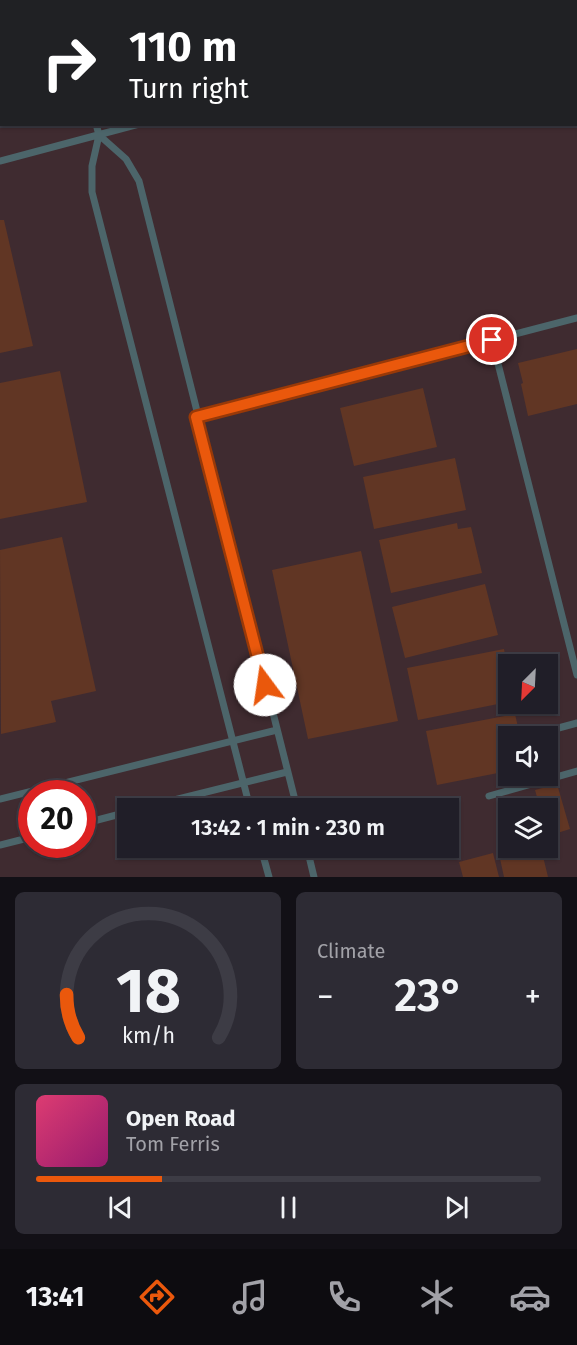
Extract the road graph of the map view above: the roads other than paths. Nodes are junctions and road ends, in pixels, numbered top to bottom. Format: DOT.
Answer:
graph roads {
  1 [pos="97,126"];
  2 [pos="132,126"];
  3 [pos="99,135"];
  4 [pos="0,161"];
  5 [pos="577,318"];
  6 [pos="492,340"];
  7 [pos="196,417"];
  8 [pos="577,675"];
  9 [pos="577,723"];
  10 [pos="558,728"];
  11 [pos="277,730"];
  12 [pos="232,740"];
  13 [pos="577,771"];
  14 [pos="287,772"];
  15 [pos="243,783"];
  16 [pos="489,796"];
  17 [pos="182,798"];
  18 [pos="247,798"];
  19 [pos="294,798"];
  20 [pos="0,799"];
  21 [pos="117,815"];
  22 [pos="96,820"];
  23 [pos="18,840"];
  24 [pos="0,845"];
  25 [pos="264,858"];
  26 [pos="309,858"];
  27 [pos="269,877"];
  28 [pos="314,877"];
  1 -- 3 [label="lane"];
  2 -- 3 [label="lane"];
  3 -- 4 [label="lane"];
  3 -- 7 [label="lane"];
  3 -- 12 [label="lane"];
  5 -- 6 [label="lane"];
  6 -- 7 [label="lane"];
  6 -- 8 [label="lane"];
  7 -- 11 [label="lane"];
  9 -- 10 [label="lane"];
  11 -- 12 [label="lane"];
  11 -- 14 [label="lane"];
  12 -- 15 [label="lane"];
  12 -- 20 [label="lane"];
  13 -- 16 [label="lane"];
  14 -- 15 [label="lane"];
  14 -- 19 [label="lane"];
  15 -- 17 [label="lane"];
  15 -- 18 [label="lane"];
  21 -- 22 [label="lane"];
  23 -- 24 [label="lane"];
  25 -- 27 [label="lane"];
  26 -- 28 [label="lane"];
}
